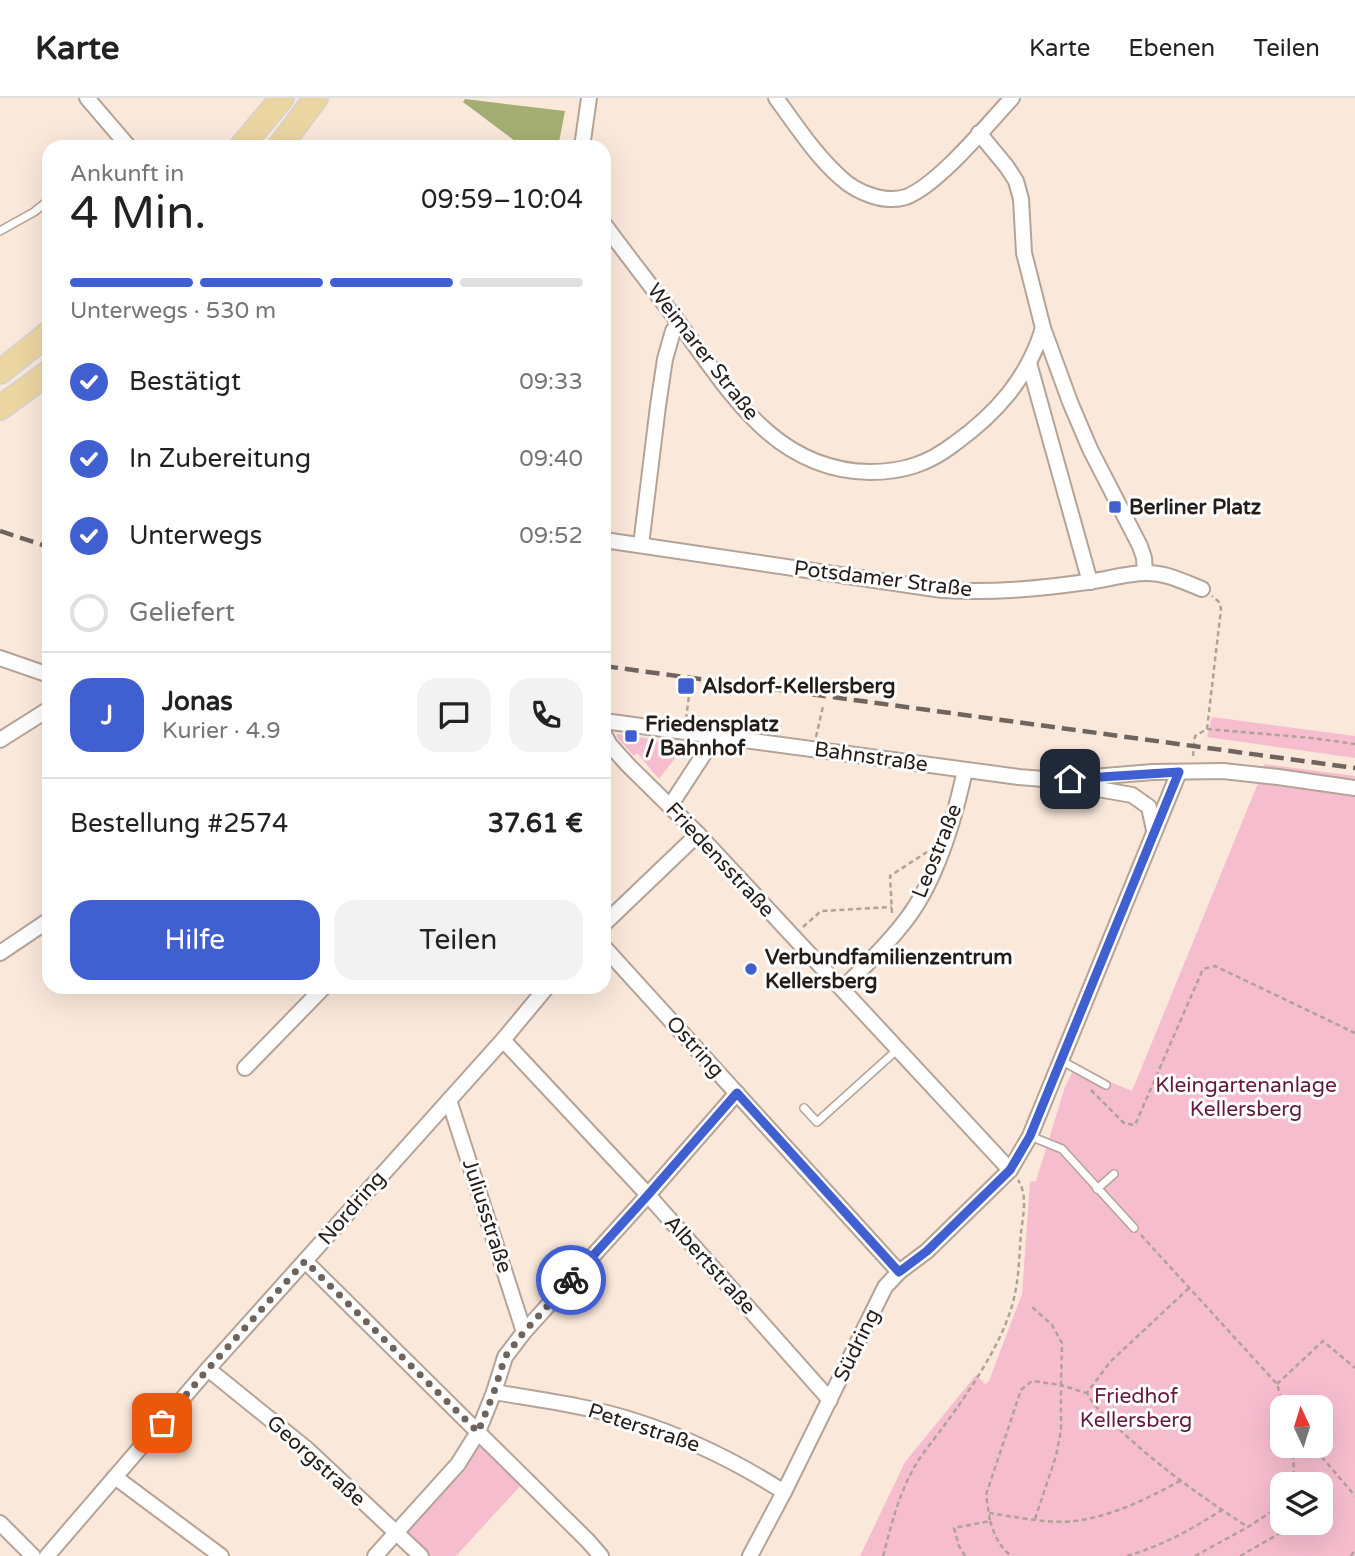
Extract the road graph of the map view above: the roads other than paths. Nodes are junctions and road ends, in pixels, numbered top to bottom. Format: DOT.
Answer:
graph roads {
  1 [pos="87,98"];
  2 [pos="282,98"];
  3 [pos="316,98"];
  4 [pos="589,98"];
  5 [pos="776,98"];
  6 [pos="1012,98"];
  7 [pos="979,133"];
  8 [pos="119,140"];
  9 [pos="247,140"];
  10 [pos="284,140"];
  11 [pos="583,140"];
  12 [pos="42,206"];
  13 [pos="0,231"];
  14 [pos="611,233"];
  15 [pos="679,323"];
  16 [pos="1043,328"];
  17 [pos="42,339"];
  18 [pos="1029,363"];
  19 [pos="0,372"];
  20 [pos="42,377"];
  21 [pos="0,408"];
  22 [pos="611,541"];
  23 [pos="641,545"];
  24 [pos="1145,573"];
  25 [pos="1090,582"];
  26 [pos="1202,589"];
  27 [pos="0,658"];
  28 [pos="42,673"];
  29 [pos="42,713"];
  30 [pos="611,722"];
  31 [pos="715,737"];
  32 [pos="0,740"];
  33 [pos="611,744"];
  34 [pos="965,770"];
  35 [pos="1179,772"];
  36 [pos="1056,780"];
  37 [pos="1355,788"];
  38 [pos="670,806"];
  39 [pos="1154,830"];
  40 [pos="698,834"];
  41 [pos="611,916"];
  42 [pos="42,925"];
  43 [pos="0,953"];
  44 [pos="611,955"];
  45 [pos="842,989"];
  46 [pos="317,994"];
  47 [pos="541,994"];
  48 [pos="503,1040"];
  49 [pos="898,1048"];
  50 [pos="1067,1064"];
  51 [pos="245,1068"];
  52 [pos="1106,1085"];
  53 [pos="737,1093"];
  54 [pos="449,1100"];
  55 [pos="804,1108"];
  56 [pos="1030,1136"];
  57 [pos="1010,1170"];
  58 [pos="1114,1174"];
  59 [pos="1097,1189"];
  60 [pos="648,1195"];
  61 [pos="1134,1228"];
  62 [pos="305,1261"];
  63 [pos="899,1272"];
  64 [pos="524,1332"];
  65 [pos="208,1369"];
  66 [pos="494,1392"];
  67 [pos="830,1400"];
  68 [pos="478,1432"];
  69 [pos="116,1477"];
  70 [pos="784,1492"];
  71 [pos="0,1523"];
  72 [pos="396,1533"];
  73 [pos="33,1556"];
  74 [pos="47,1556"];
  75 [pos="221,1556"];
  76 [pos="375,1556"];
  77 [pos="421,1556"];
  78 [pos="601,1556"];
  79 [pos="750,1556"];
  1 -- 8 [label="street"];
  2 -- 9 [label="main road"];
  3 -- 10 [label="main road"];
  4 -- 11 [label="street"];
  5 -- 7 [label="street"];
  6 -- 7 [label="street"];
  7 -- 16 [label="street"];
  12 -- 13 [label="lane"];
  14 -- 15 [label="street, Weimarer Straße"];
  15 -- 18 [label="street, Weimarer Straße"];
  15 -- 23 [label="street"];
  16 -- 18 [label="street, Weimarer Straße"];
  16 -- 24 [label="street"];
  17 -- 19 [label="main road"];
  18 -- 25 [label="street"];
  20 -- 21 [label="main road"];
  22 -- 23 [label="street, Potsdamer Straße"];
  23 -- 25 [label="street, Potsdamer Straße"];
  24 -- 25 [label="street, Potsdamer Straße"];
  24 -- 26 [label="street, Potsdamer Straße"];
  27 -- 28 [label="street"];
  29 -- 32 [label="street"];
  30 -- 31 [label="street, Bahnstraße"];
  31 -- 34 [label="street, Bahnstraße"];
  31 -- 38 [label="street"];
  33 -- 38 [label="street, Friedensstraße"];
  34 -- 36 [label="street, Bahnstraße"];
  34 -- 45 [label="street, Leostraße"];
  35 -- 36 [label="street, Bahnstraße"];
  35 -- 37 [label="street, Bahnstraße"];
  35 -- 39 [label="street, Südring"];
  36 -- 39 [label="street, Bahnstraße"];
  38 -- 40 [label="street, Friedensstraße"];
  39 -- 50 [label="street, Südring"];
  40 -- 41 [label="street"];
  40 -- 45 [label="street, Friedensstraße"];
  42 -- 43 [label="street"];
  44 -- 53 [label="street, Ostring"];
  45 -- 49 [label="street, Friedensstraße"];
  46 -- 51 [label="street"];
  47 -- 48 [label="street, Nordring"];
  48 -- 54 [label="street, Nordring"];
  48 -- 60 [label="street, Albertstraße"];
  49 -- 55 [label="lane"];
  49 -- 57 [label="street, Friedensstraße"];
  50 -- 52 [label="lane"];
  50 -- 56 [label="street, Südring"];
  53 -- 60 [label="street"];
  53 -- 63 [label="street, Ostring"];
  54 -- 62 [label="street, Nordring"];
  54 -- 64 [label="street, Juliusstraße"];
  56 -- 57 [label="street, Südring"];
  56 -- 59 [label="lane"];
  57 -- 63 [label="street, Südring"];
  58 -- 59 [label="lane"];
  59 -- 61 [label="lane"];
  60 -- 64 [label="street"];
  60 -- 67 [label="street, Albertstraße"];
  62 -- 65 [label="street, Nordring"];
  62 -- 68 [label="street"];
  63 -- 67 [label="street, Südring"];
  64 -- 66 [label="street"];
  65 -- 69 [label="street, Nordring"];
  65 -- 72 [label="street, Georgstraße"];
  66 -- 68 [label="street"];
  66 -- 70 [label="street, Peterstraße"];
  67 -- 70 [label="street, Südring"];
  68 -- 72 [label="street"];
  68 -- 78 [label="street"];
  69 -- 74 [label="street, Nordring"];
  69 -- 75 [label="street"];
  70 -- 79 [label="street, Südring"];
  71 -- 73 [label="street"];
  72 -- 76 [label="street"];
  72 -- 77 [label="street, Georgstraße"];
}
